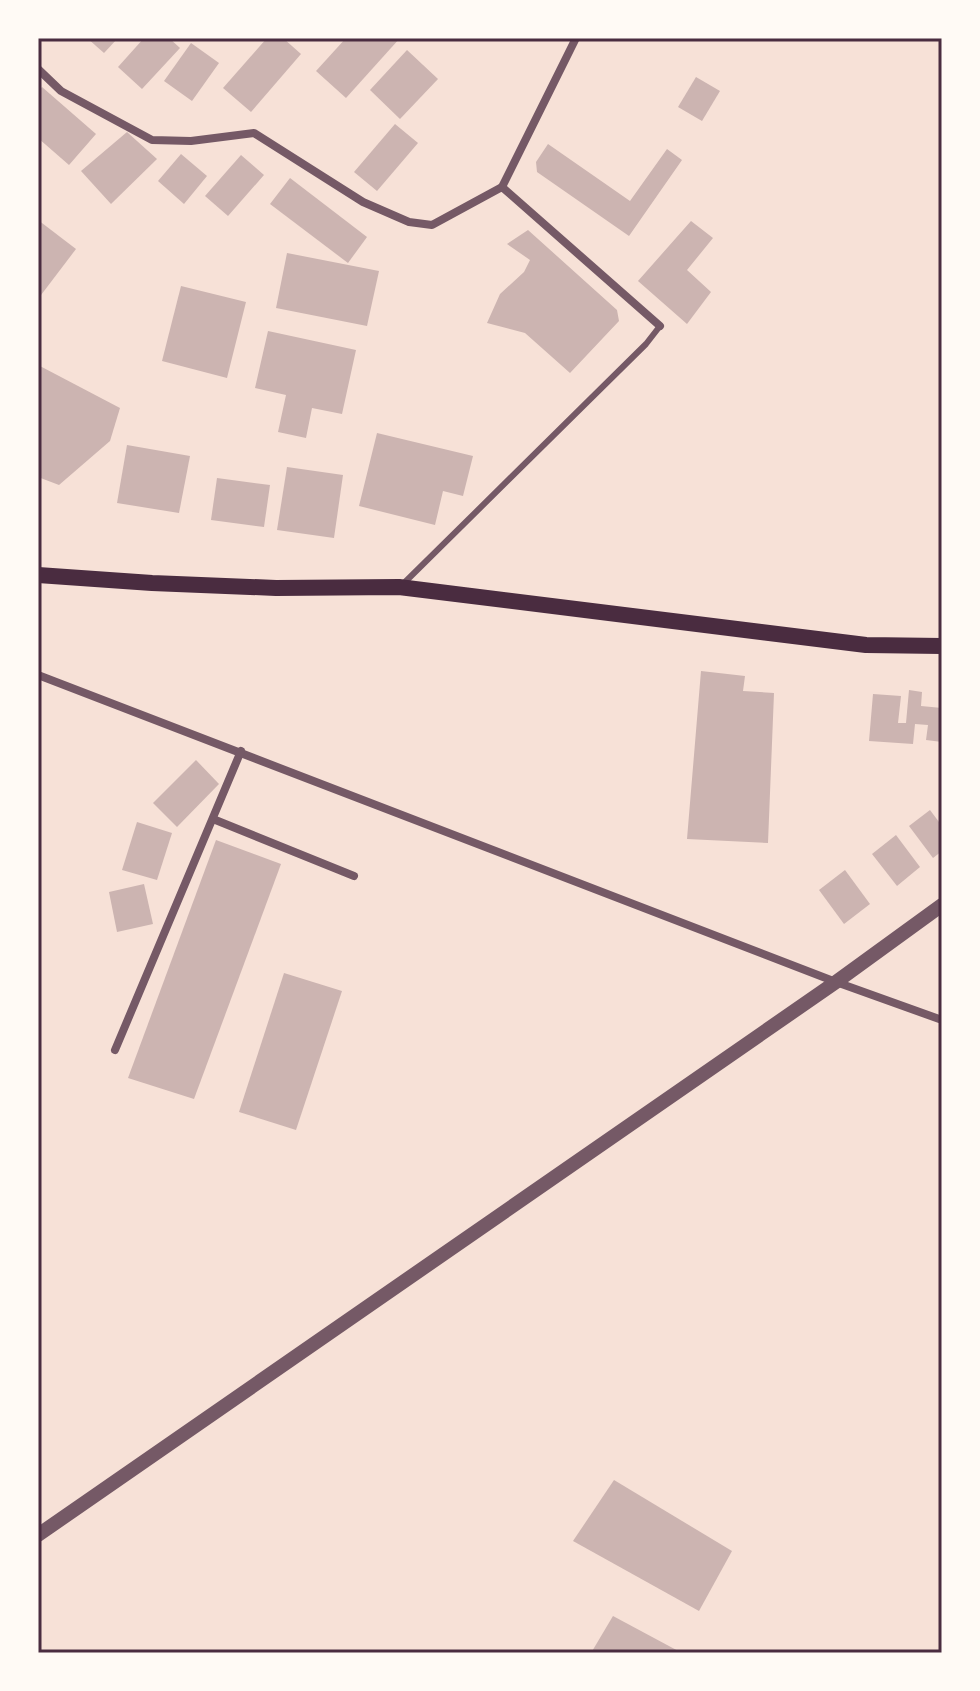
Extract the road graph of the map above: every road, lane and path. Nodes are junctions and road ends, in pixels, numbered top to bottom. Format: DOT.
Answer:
graph roads {
  1 [pos="576,38"];
  2 [pos="38,69"];
  3 [pos="502,187"];
  4 [pos="660,326"];
  5 [pos="38,575"];
  6 [pos="399,587"];
  7 [pos="942,646"];
  8 [pos="38,675"];
  9 [pos="241,751"];
  10 [pos="213,819"];
  11 [pos="354,876"];
  12 [pos="942,905"];
  13 [pos="836,982"];
  14 [pos="942,1020"];
  15 [pos="115,1050"];
  16 [pos="38,1535"];
  1 -- 3 [label="street"];
  2 -- 3 [label="street"];
  3 -- 4 [label="street"];
  4 -- 6 [label="lane"];
  5 -- 6 [label="main road"];
  6 -- 7 [label="main road"];
  8 -- 9 [label="street"];
  9 -- 10 [label="street"];
  9 -- 13 [label="street"];
  10 -- 11 [label="street"];
  10 -- 15 [label="street"];
  12 -- 13 [label="street"];
  13 -- 14 [label="street"];
  13 -- 16 [label="street"];
}
